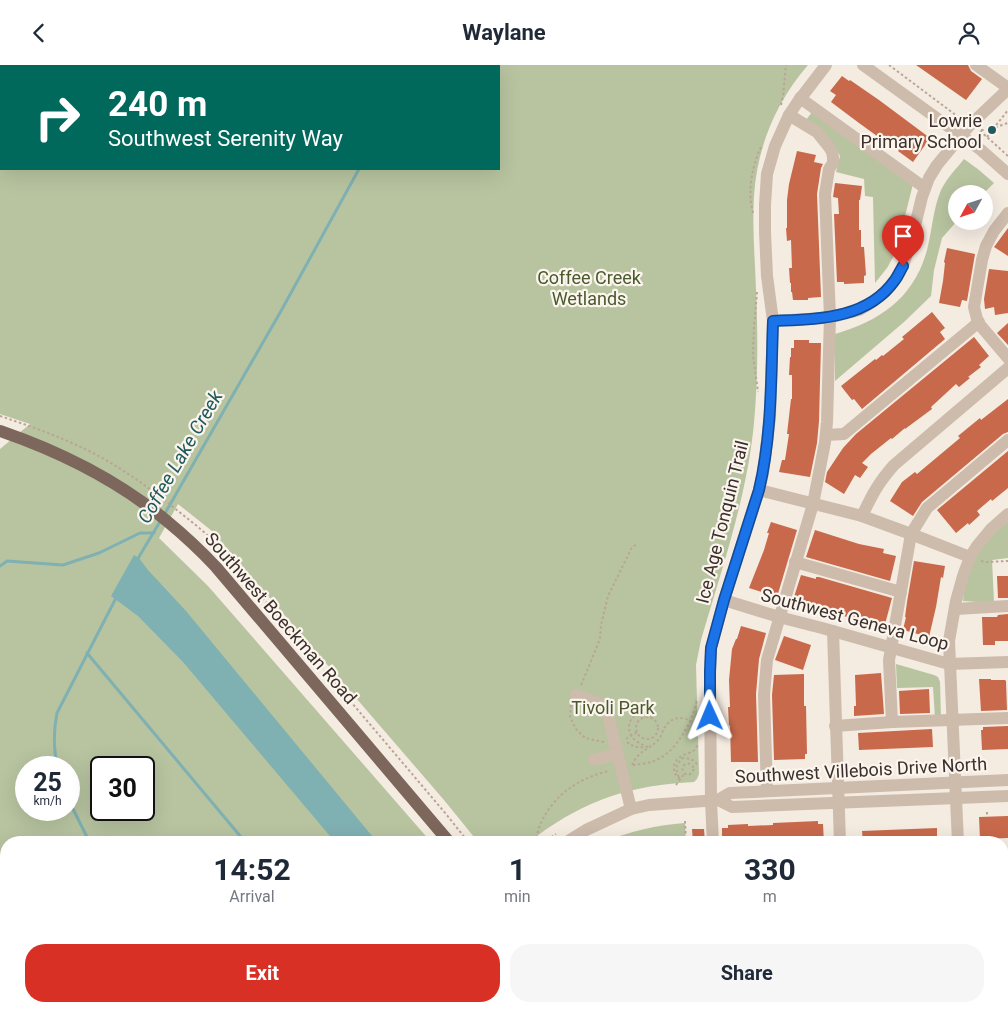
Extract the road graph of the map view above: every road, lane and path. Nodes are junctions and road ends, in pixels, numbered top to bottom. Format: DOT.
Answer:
graph roads {
  1 [pos="786,65"];
  2 [pos="826,65"];
  3 [pos="863,65"];
  4 [pos="889,65"];
  5 [pos="976,65"];
  6 [pos="1008,89"];
  7 [pos="800,98"];
  8 [pos="1008,110"];
  9 [pos="784,112"];
  10 [pos="1008,123"];
  11 [pos="974,128"];
  12 [pos="991,131"];
  13 [pos="961,135"];
  14 [pos="987,137"];
  15 [pos="763,144"];
  16 [pos="1008,156"];
  17 [pos="1008,174"];
  18 [pos="926,188"];
  19 [pos="1008,213"];
  20 [pos="753,216"];
  21 [pos="757,289"];
  22 [pos="830,317"];
  23 [pos="773,321"];
  24 [pos="979,322"];
  25 [pos="1008,358"];
  26 [pos="1008,367"];
  27 [pos="759,399"];
  28 [pos="0,416"];
  29 [pos="0,431"];
  30 [pos="826,435"];
  31 [pos="54,436"];
  32 [pos="1008,440"];
  33 [pos="759,490"];
  34 [pos="813,504"];
  35 [pos="1008,514"];
  36 [pos="862,516"];
  37 [pos="911,534"];
  38 [pos="636,545"];
  39 [pos="970,557"];
  40 [pos="1008,561"];
  41 [pos="796,562"];
  42 [pos="246,578"];
  43 [pos="901,592"];
  44 [pos="724,600"];
  45 [pos="1008,607"];
  46 [pos="955,609"];
  47 [pos="779,617"];
  48 [pos="833,631"];
  49 [pos="891,648"];
  50 [pos="1008,662"];
  51 [pos="949,664"];
  52 [pos="576,695"];
  53 [pos="697,699"];
  54 [pos="654,713"];
  55 [pos="1008,718"];
  56 [pos="690,720"];
  57 [pos="952,720"];
  58 [pos="892,722"];
  59 [pos="835,725"];
  60 [pos="637,732"];
  61 [pos="700,734"];
  62 [pos="631,736"];
  63 [pos="650,738"];
  64 [pos="700,739"];
  65 [pos="652,745"];
  66 [pos="648,747"];
  67 [pos="616,748"];
  68 [pos="688,758"];
  69 [pos="594,760"];
  70 [pos="688,764"];
  71 [pos="626,767"];
  72 [pos="700,770"];
  73 [pos="684,774"];
  74 [pos="680,779"];
  75 [pos="1008,780"];
  76 [pos="955,782"];
  77 [pos="676,785"];
  78 [pos="837,788"];
  79 [pos="767,791"];
  80 [pos="1008,796"];
  81 [pos="956,798"];
  82 [pos="715,801"];
  83 [pos="838,803"];
  84 [pos="631,809"];
  85 [pos="987,812"];
  86 [pos="987,817"];
  87 [pos="685,821"];
  88 [pos="446,836"];
  89 [pos="463,836"];
  90 [pos="538,836"];
  91 [pos="576,836"];
  92 [pos="686,836"];
  93 [pos="714,836"];
  94 [pos="840,836"];
  95 [pos="958,836"];
  1 -- 9 [label="path"];
  2 -- 7 [label="street"];
  3 -- 13 [label="street"];
  4 -- 11 [label="path"];
  5 -- 6 [label="street"];
  6 -- 11 [label="street"];
  7 -- 9 [label="street"];
  7 -- 18 [label="street"];
  8 -- 12 [label="path"];
  9 -- 22 [label="street"];
  9 -- 23 [label="street"];
  10 -- 12 [label="path"];
  11 -- 12 [label="path"];
  11 -- 13 [label="street"];
  11 -- 14 [label="path"];
  12 -- 14 [label="path"];
  13 -- 17 [label="street"];
  13 -- 18 [label="street"];
  14 -- 16 [label="path"];
  15 -- 20 [label="path"];
  18 -- 22 [label="street"];
  19 -- 24 [label="street"];
  21 -- 27 [label="path"];
  22 -- 23 [label="street"];
  22 -- 30 [label="street"];
  23 -- 33 [label="street"];
  24 -- 25 [label="street"];
  24 -- 30 [label="street"];
  26 -- 36 [label="street"];
  28 -- 31 [label="path"];
  29 -- 88 [label="main road, Southwest Boeckman Road"];
  30 -- 34 [label="street"];
  32 -- 37 [label="street"];
  33 -- 34 [label="street"];
  33 -- 44 [label="street"];
  34 -- 36 [label="street"];
  34 -- 41 [label="street"];
  35 -- 39 [label="street"];
  36 -- 37 [label="street"];
  37 -- 39 [label="street"];
  37 -- 43 [label="street"];
  38 -- 52 [label="path"];
  39 -- 40 [label="path"];
  39 -- 46 [label="street"];
  41 -- 43 [label="street"];
  41 -- 47 [label="street"];
  42 -- 89 [label="path"];
  43 -- 49 [label="street"];
  44 -- 47 [label="street, Southwest Geneva Loop"];
  44 -- 82 [label="street"];
  45 -- 46 [label="street"];
  46 -- 51 [label="street"];
  47 -- 48 [label="street, Southwest Geneva Loop"];
  47 -- 79 [label="street"];
  48 -- 49 [label="street, Southwest Geneva Loop"];
  48 -- 59 [label="street"];
  49 -- 51 [label="street, Southwest Geneva Loop"];
  49 -- 58 [label="street"];
  50 -- 51 [label="street, Southwest Geneva Loop"];
  51 -- 57 [label="street"];
  52 -- 67 [label="street"];
  52 -- 67 [label="path"];
  53 -- 56 [label="path"];
  54 -- 62 [label="path"];
  55 -- 57 [label="street"];
  56 -- 61 [label="path"];
  56 -- 65 [label="path"];
  56 -- 71 [label="path"];
  57 -- 58 [label="street"];
  57 -- 76 [label="street"];
  58 -- 59 [label="street"];
  59 -- 78 [label="street"];
  60 -- 62 [label="path"];
  60 -- 63 [label="path"];
  60 -- 63 [label="path"];
  62 -- 66 [label="path"];
  62 -- 66 [label="path"];
  63 -- 65 [label="path"];
  64 -- 74 [label="path"];
  65 -- 66 [label="path"];
  66 -- 71 [label="path"];
  67 -- 69 [label="street"];
  67 -- 71 [label="street"];
  68 -- 70 [label="path"];
  68 -- 72 [label="path"];
  68 -- 74 [label="path"];
  70 -- 73 [label="path"];
  70 -- 73 [label="path"];
  71 -- 84 [label="street"];
  71 -- 90 [label="path"];
  73 -- 74 [label="path"];
  74 -- 77 [label="path"];
  75 -- 76 [label="street, Southwest Villebois Drive North"];
  76 -- 78 [label="street, Southwest Villebois Drive North"];
  76 -- 81 [label="street"];
  78 -- 79 [label="street, Southwest Villebois Drive North"];
  78 -- 83 [label="street"];
  79 -- 82 [label="street, Southwest Villebois Drive North"];
  80 -- 81 [label="street, Southwest Villebois Drive North"];
  81 -- 83 [label="street, Southwest Villebois Drive North"];
  81 -- 95 [label="street"];
  82 -- 83 [label="street, Southwest Villebois Drive North"];
  82 -- 84 [label="street, Southwest Villebois Drive North"];
  82 -- 93 [label="street"];
  83 -- 94 [label="street"];
  84 -- 91 [label="street, Southwest Villebois Drive North"];
  85 -- 86 [label="path"];
  87 -- 92 [label="path"];
}
